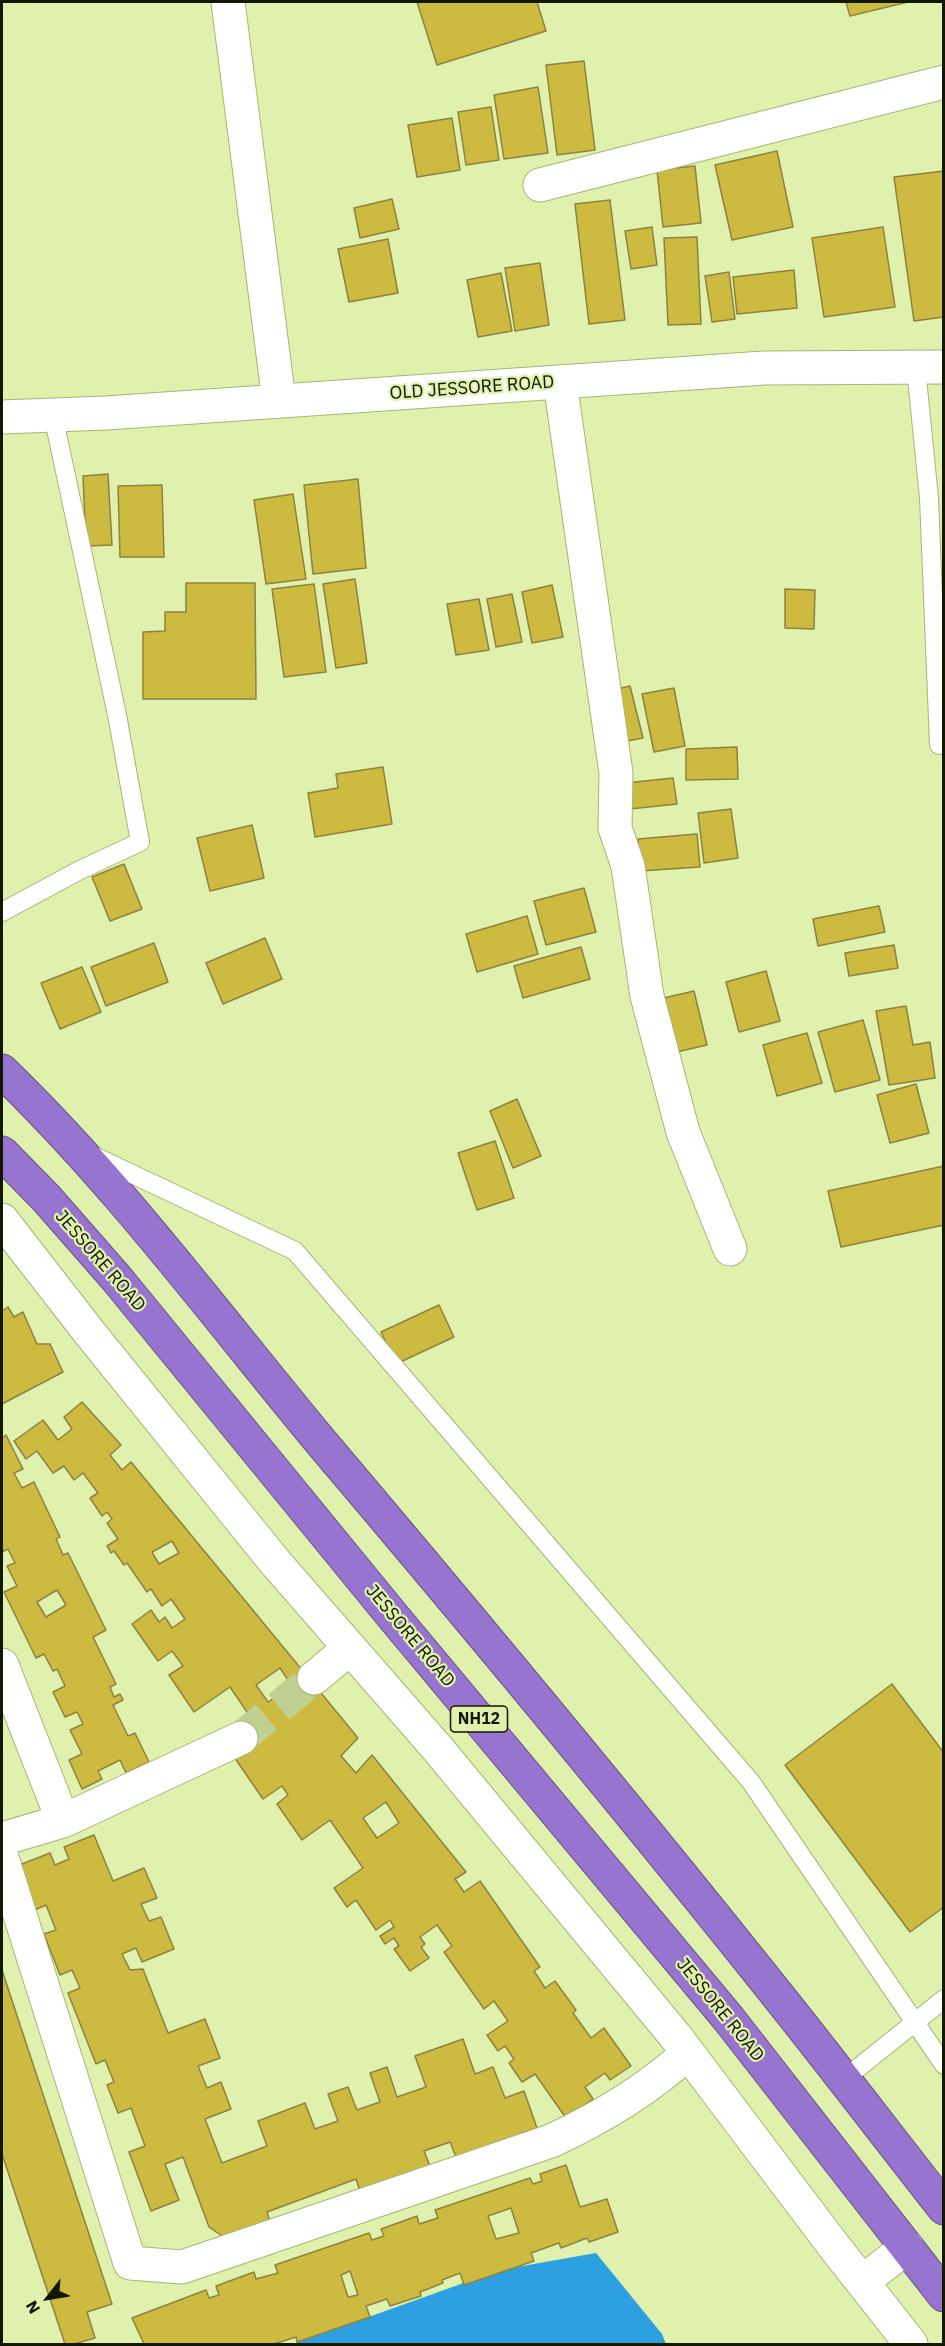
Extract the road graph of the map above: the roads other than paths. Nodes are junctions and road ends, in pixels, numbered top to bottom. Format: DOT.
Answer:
graph roads {
  1 [pos="228,2"];
  2 [pos="944,82"];
  3 [pos="540,185"];
  4 [pos="930,368"];
  5 [pos="560,382"];
  6 [pos="279,401"];
  7 [pos="53,415"];
  8 [pos="2,417"];
  9 [pos="939,745"];
  10 [pos="2,912"];
  11 [pos="2,1071"];
  12 [pos="74,1147"];
  13 [pos="2,1153"];
  14 [pos="5,1231"];
  15 [pos="730,1249"];
  16 [pos="350,1648"];
  17 [pos="2,1665"];
  18 [pos="314,1678"];
  19 [pos="242,1738"];
  20 [pos="63,1821"];
  21 [pos="2,1839"];
  22 [pos="2,1858"];
  23 [pos="944,1999"];
  24 [pos="913,2022"];
  25 [pos="688,2053"];
  26 [pos="944,2065"];
  27 [pos="843,2080"];
  28 [pos="944,2208"];
  29 [pos="907,2247"];
  30 [pos="862,2282"];
  31 [pos="944,2295"];
  32 [pos="911,2344"];
  1 -- 6 [label="street"];
  2 -- 3 [label="street"];
  4 -- 5 [label="street, OLD JESSORE ROAD"];
  4 -- 9 [label="lane"];
  5 -- 6 [label="street, OLD JESSORE ROAD"];
  5 -- 15 [label="street"];
  6 -- 7 [label="street, OLD JESSORE ROAD"];
  7 -- 8 [label="street, OLD JESSORE ROAD"];
  7 -- 10 [label="lane"];
  11 -- 12 [label="highway"];
  12 -- 24 [label="lane"];
  12 -- 27 [label="highway"];
  13 -- 29 [label="highway, JESSORE ROAD / NH12"];
  14 -- 16 [label="street"];
  16 -- 18 [label="street"];
  16 -- 25 [label="street"];
  17 -- 20 [label="street"];
  19 -- 20 [label="street"];
  20 -- 21 [label="street"];
  22 -- 25 [label="street"];
  23 -- 24 [label="lane"];
  24 -- 26 [label="lane"];
  24 -- 27 [label="lane"];
  25 -- 30 [label="street"];
  27 -- 28 [label="highway"];
  29 -- 30 [label="street"];
  29 -- 31 [label="highway, JESSORE ROAD / NH12"];
  30 -- 32 [label="street"];
}
